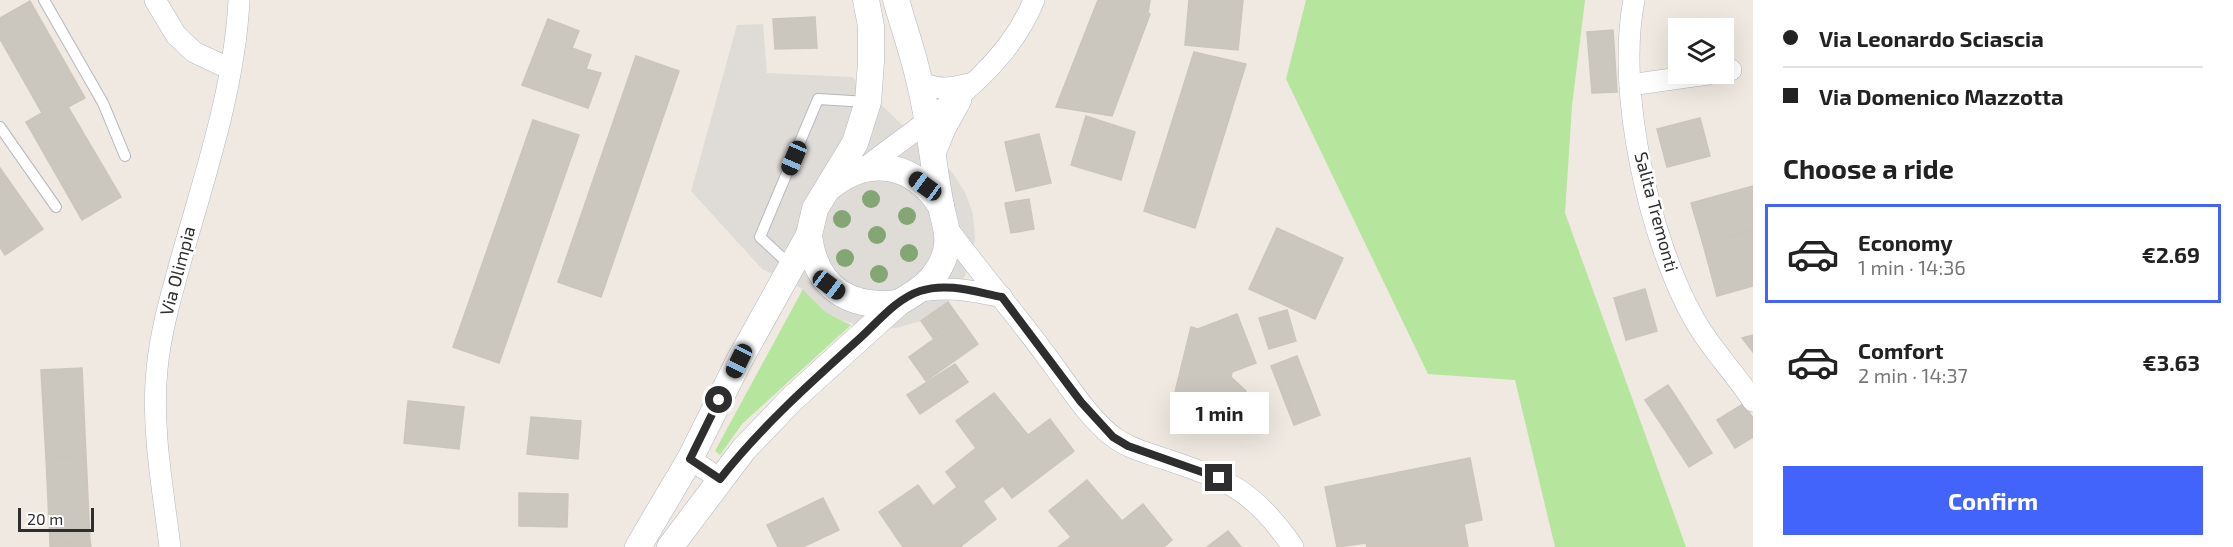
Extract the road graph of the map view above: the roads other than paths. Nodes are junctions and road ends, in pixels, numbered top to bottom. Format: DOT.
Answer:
graph roads {
  1 [pos="44,0"];
  2 [pos="155,0"];
  3 [pos="239,0"];
  4 [pos="866,0"];
  5 [pos="896,0"];
  6 [pos="1034,0"];
  7 [pos="1634,0"];
  8 [pos="230,69"];
  9 [pos="1668,80"];
  10 [pos="920,83"];
  11 [pos="972,83"];
  12 [pos="1630,85"];
  13 [pos="868,98"];
  14 [pos="927,121"];
  15 [pos="0,127"];
  16 [pos="125,156"];
  17 [pos="934,156"];
  18 [pos="864,169"];
  19 [pos="830,187"];
  20 [pos="56,207"];
  21 [pos="944,217"];
  22 [pos="809,235"];
  23 [pos="787,272"];
  24 [pos="921,291"];
  25 [pos="1002,297"];
  26 [pos="898,303"];
  27 [pos="1753,401"];
  28 [pos="690,459"];
  29 [pos="720,479"];
  30 [pos="170,547"];
  31 [pos="638,547"];
  32 [pos="669,547"];
  33 [pos="1293,547"];
  1 -- 16 [label="lane"];
  2 -- 8 [label="street"];
  3 -- 8 [label="street, Via Olimpia"];
  4 -- 13 [label="street"];
  5 -- 10 [label="street"];
  6 -- 11 [label="street"];
  7 -- 12 [label="street, Salita Tremonti"];
  8 -- 30 [label="street, Via Olimpia"];
  9 -- 12 [label="street"];
  10 -- 11 [label="street"];
  10 -- 14 [label="street"];
  11 -- 14 [label="street"];
  11 -- 17 [label="street"];
  12 -- 27 [label="street, Salita Tremonti"];
  13 -- 19 [label="street"];
  13 -- 23 [label="lane"];
  14 -- 17 [label="street"];
  14 -- 18 [label="street"];
  15 -- 20 [label="lane"];
  17 -- 21 [label="street"];
  18 -- 19 [label="street"];
  18 -- 21 [label="street"];
  19 -- 22 [label="street"];
  21 -- 24 [label="street"];
  21 -- 25 [label="street"];
  22 -- 23 [label="street"];
  22 -- 26 [label="street"];
  23 -- 28 [label="street"];
  24 -- 25 [label="street"];
  24 -- 26 [label="street"];
  25 -- 33 [label="street"];
  26 -- 29 [label="street"];
  28 -- 29 [label="street"];
  28 -- 31 [label="street"];
  29 -- 32 [label="street"];
}
